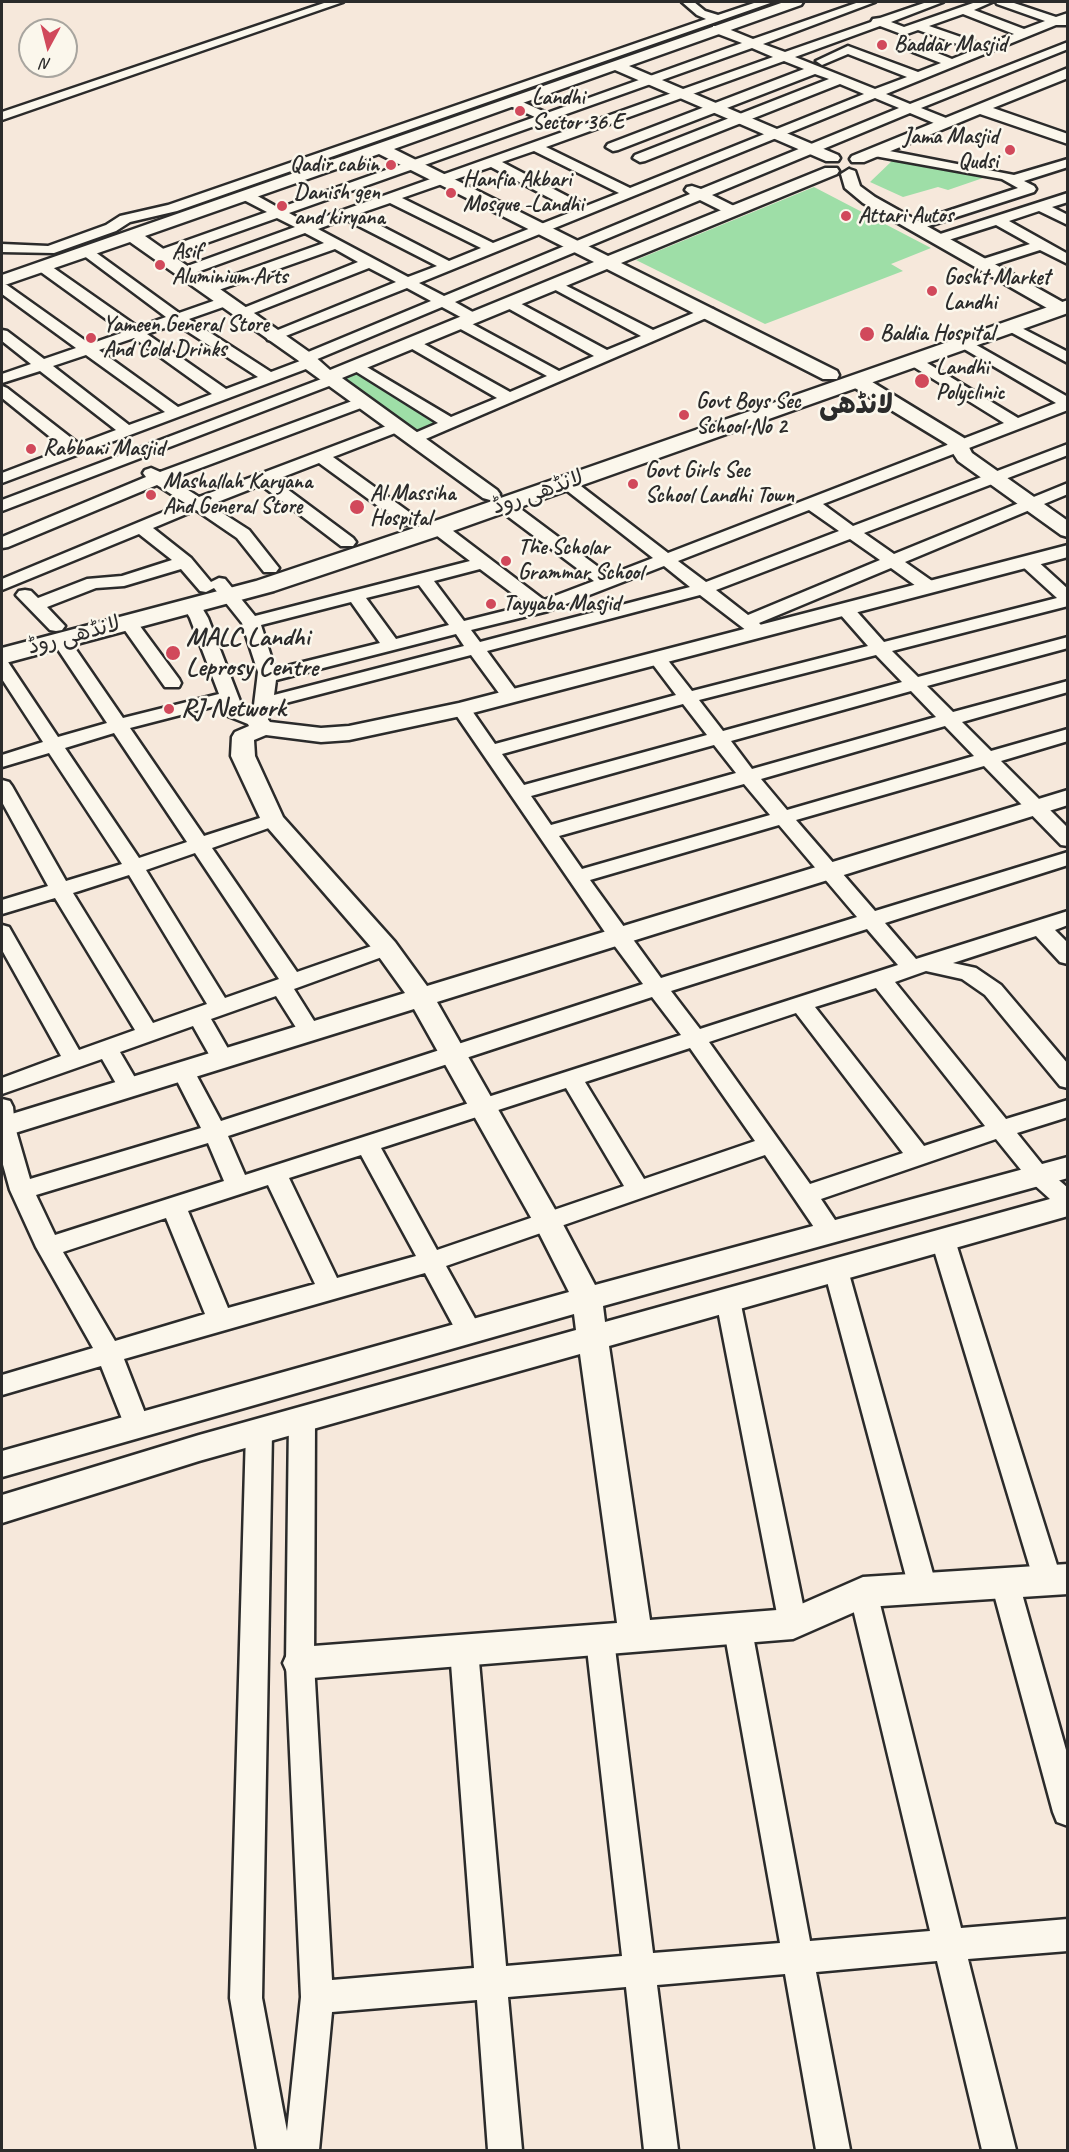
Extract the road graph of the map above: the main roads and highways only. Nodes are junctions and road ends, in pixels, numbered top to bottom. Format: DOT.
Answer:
graph roads {
  1 [pos="1061,303"];
  2 [pos="497,499"];
  3 [pos="212,593"];
  4 [pos="58,633"];
  5 [pos="2,640"];
  6 [pos="2,656"];
  1 -- 2 [label="main road, لانڈھی روڈ"];
  1 -- 2 [label="main road, لانڈھی روڈ"];
  2 -- 3 [label="main road, لانڈھی روڈ"];
  2 -- 3 [label="main road, لانڈھی روڈ"];
  3 -- 4 [label="main road, لانڈھی روڈ"];
  3 -- 4 [label="main road, لانڈھی روڈ"];
  4 -- 5 [label="main road, لانڈھی روڈ"];
  4 -- 6 [label="main road, لانڈھی روڈ"];
}
